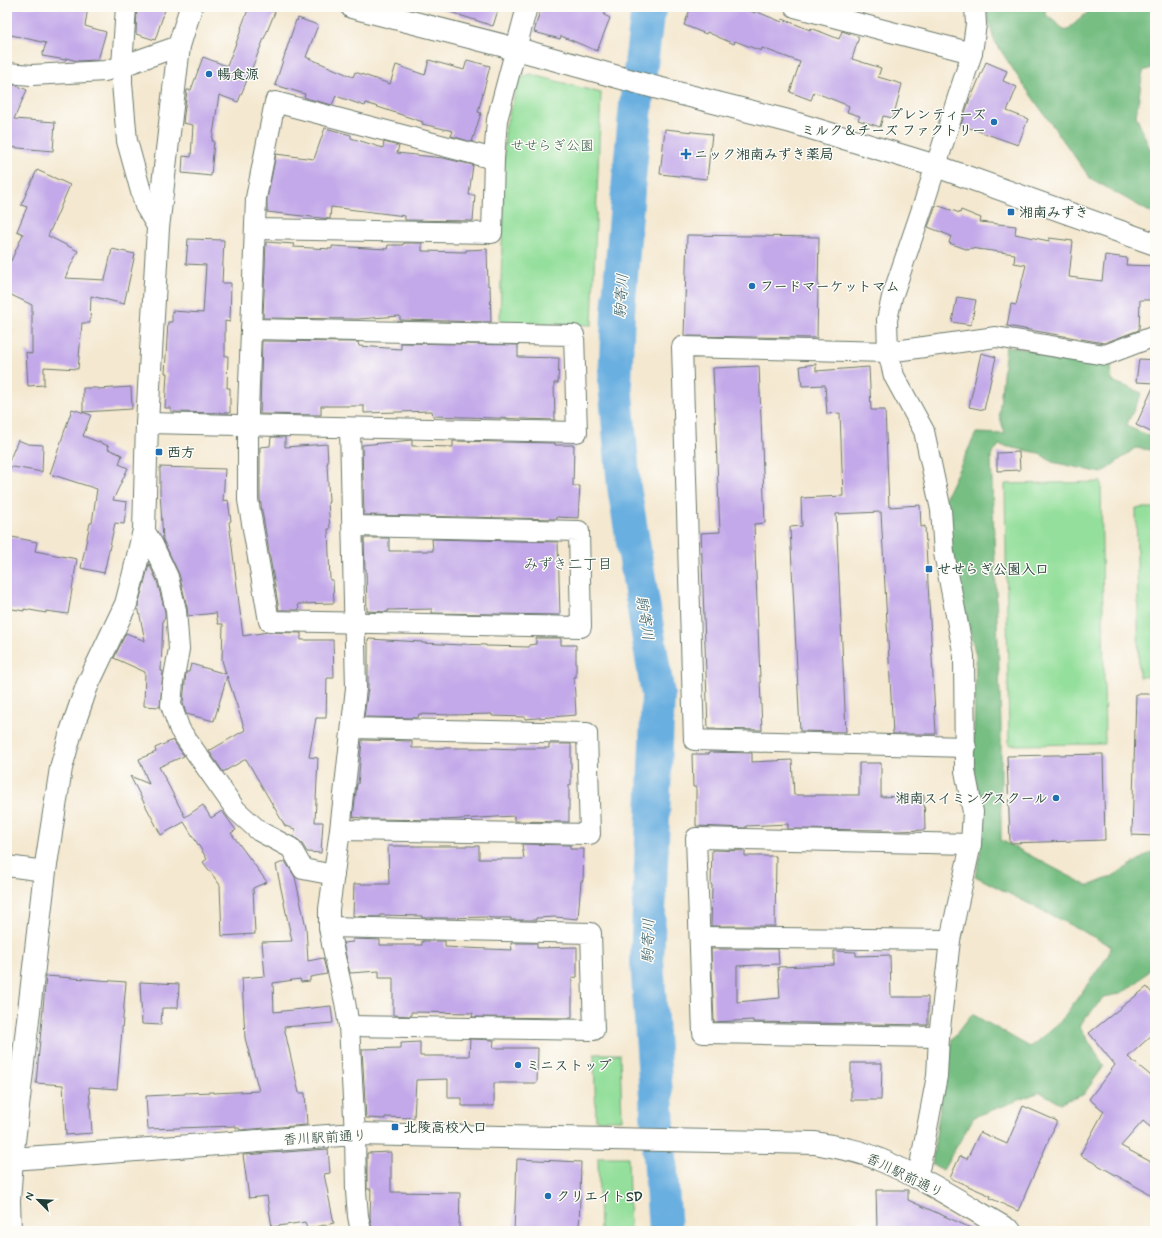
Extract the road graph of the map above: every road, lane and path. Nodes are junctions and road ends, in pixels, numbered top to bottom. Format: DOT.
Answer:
graph roads {
  1 [pos="126,7"];
  2 [pos="191,7"];
  3 [pos="352,7"];
  4 [pos="527,7"];
  5 [pos="795,7"];
  6 [pos="975,7"];
  7 [pos="179,46"];
  8 [pos="517,49"];
  9 [pos="972,53"];
  10 [pos="122,66"];
  11 [pos="7,73"];
  12 [pos="494,159"];
  13 [pos="936,166"];
  14 [pos="158,228"];
  15 [pos="255,229"];
  16 [pos="1155,244"];
  17 [pos="251,329"];
  18 [pos="1155,336"];
  19 [pos="888,352"];
  20 [pos="147,423"];
  21 [pos="248,426"];
  22 [pos="350,428"];
  23 [pos="352,526"];
  24 [pos="144,530"];
  25 [pos="355,623"];
  26 [pos="352,728"];
  27 [pos="966,747"];
  28 [pos="340,830"];
  29 [pos="971,844"];
  30 [pos="7,866"];
  31 [pos="45,871"];
  32 [pos="334,875"];
  33 [pos="330,927"];
  34 [pos="700,937"];
  35 [pos="950,940"];
  36 [pos="349,1026"];
  37 [pos="939,1037"];
  38 [pos="355,1134"];
  39 [pos="12,1159"];
  40 [pos="916,1178"];
  41 [pos="10,1231"];
  42 [pos="361,1231"];
  43 [pos="1010,1231"];
  1 -- 10 [label="street"];
  2 -- 7 [label="street"];
  3 -- 8 [label="street"];
  4 -- 8 [label="street"];
  5 -- 9 [label="street"];
  6 -- 9 [label="street"];
  7 -- 10 [label="street"];
  7 -- 14 [label="street"];
  8 -- 12 [label="street"];
  8 -- 13 [label="street"];
  9 -- 13 [label="street"];
  10 -- 11 [label="street"];
  10 -- 14 [label="street"];
  12 -- 15 [label="street"];
  12 -- 15 [label="street"];
  13 -- 16 [label="street"];
  13 -- 19 [label="street"];
  14 -- 20 [label="street"];
  15 -- 17 [label="street"];
  17 -- 21 [label="street"];
  17 -- 22 [label="street"];
  18 -- 19 [label="street"];
  19 -- 27 [label="street"];
  19 -- 27 [label="street"];
  20 -- 21 [label="street"];
  20 -- 24 [label="street"];
  21 -- 22 [label="street"];
  21 -- 25 [label="street"];
  22 -- 23 [label="street"];
  23 -- 25 [label="street"];
  23 -- 25 [label="street"];
  24 -- 31 [label="street"];
  24 -- 32 [label="street"];
  25 -- 26 [label="street"];
  26 -- 28 [label="street"];
  26 -- 28 [label="street"];
  27 -- 29 [label="street"];
  28 -- 32 [label="street"];
  29 -- 34 [label="street"];
  29 -- 35 [label="street"];
  30 -- 31 [label="street"];
  31 -- 39 [label="street"];
  32 -- 33 [label="street"];
  33 -- 36 [label="street"];
  33 -- 36 [label="street"];
  34 -- 35 [label="street"];
  34 -- 37 [label="street"];
  35 -- 37 [label="street"];
  36 -- 38 [label="street"];
  37 -- 40 [label="street"];
  38 -- 39 [label="street, 香川駅前通り"];
  38 -- 40 [label="street, 香川駅前通り"];
  38 -- 42 [label="street"];
  39 -- 41 [label="street"];
  40 -- 43 [label="street, 香川駅前通り"];
}
